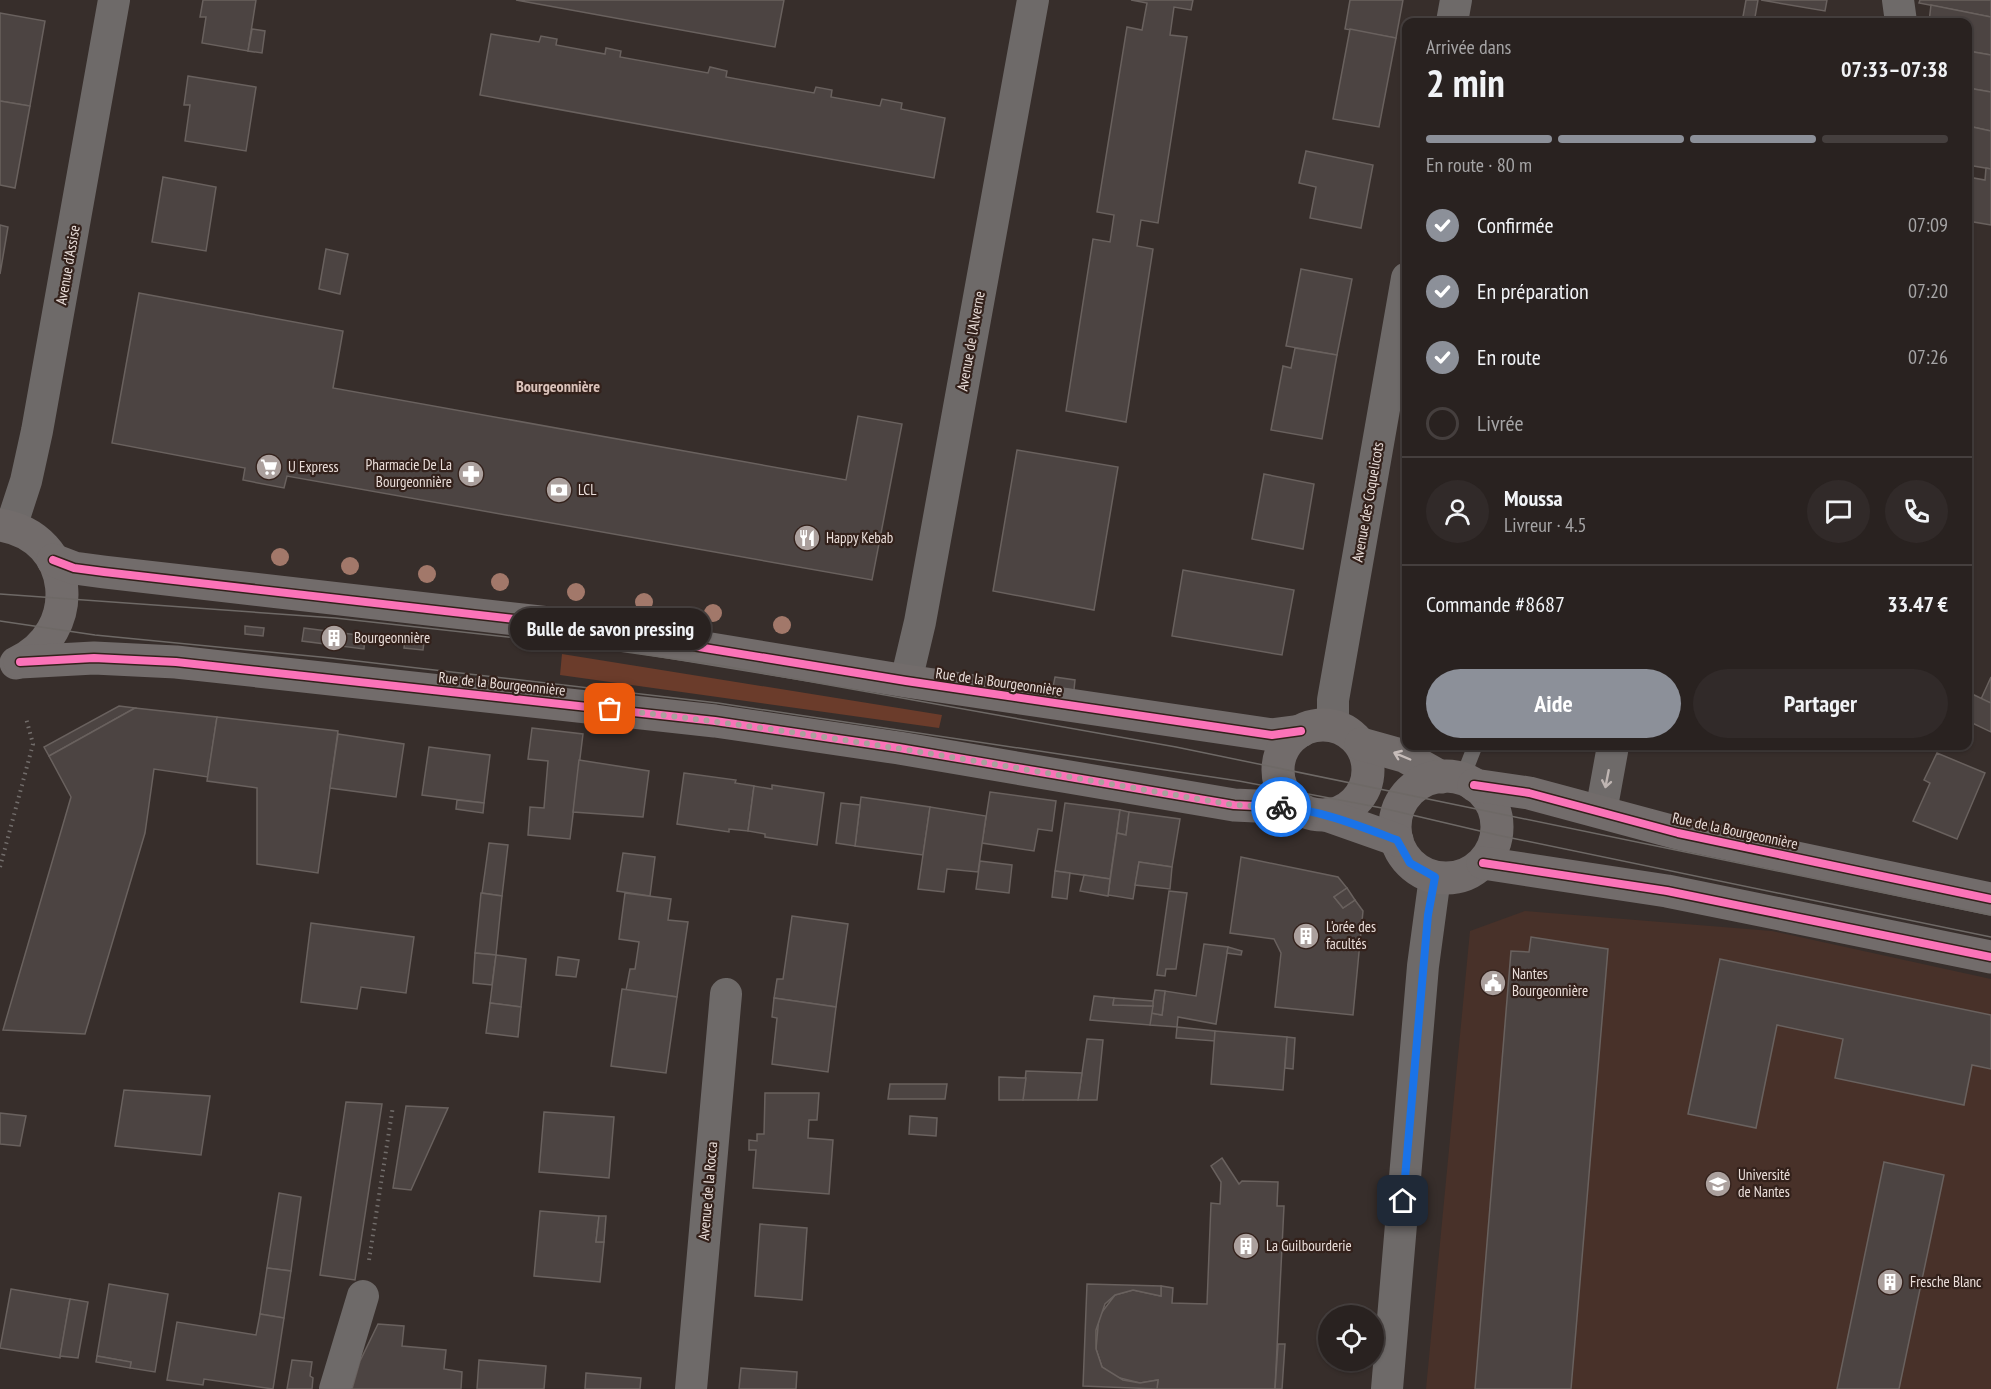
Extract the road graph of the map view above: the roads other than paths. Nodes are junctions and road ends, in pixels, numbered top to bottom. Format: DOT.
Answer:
graph roads {
  1 [pos="114,0"];
  2 [pos="1033,0"];
  3 [pos="1456,0"];
  4 [pos="1898,0"];
  5 [pos="1453,18"];
  6 [pos="1900,18"];
  7 [pos="1402,307"];
  8 [pos="5,526"];
  9 [pos="53,560"];
  10 [pos="10,665"];
  11 [pos="906,681"];
  12 [pos="1333,725"];
  13 [pos="1301,731"];
  14 [pos="1361,744"];
  15 [pos="1473,750"];
  16 [pos="1612,750"];
  17 [pos="1459,780"];
  18 [pos="1312,812"];
  19 [pos="1600,812"];
  20 [pos="1397,840"];
  21 [pos="1483,863"];
  22 [pos="1435,877"];
  23 [pos="1991,899"];
  24 [pos="1991,957"];
  25 [pos="726,994"];
  26 [pos="363,1296"];
  27 [pos="335,1389"];
  28 [pos="691,1389"];
  29 [pos="1387,1389"];
  1 -- 8 [label="street, Avenue d'Assise"];
  2 -- 11 [label="street, Avenue de l'Alverne"];
  3 -- 5 [label="street"];
  4 -- 6 [label="street"];
  7 -- 12 [label="street, Avenue des Coquelicots"];
  8 -- 9 [label="street"];
  9 -- 10 [label="street"];
  9 -- 11 [label="street, Rue de la Bourgeonnière"];
  10 -- 18 [label="street, Rue de la Bourgeonnière"];
  11 -- 13 [label="street, Rue de la Bourgeonnière"];
  12 -- 13 [label="street"];
  12 -- 14 [label="street"];
  13 -- 18 [label="street"];
  17 -- 14 [label="street, Rue de la Bourgeonnière, one-way"];
  14 -- 18 [label="street"];
  15 -- 17 [label="lane"];
  16 -- 19 [label="street, one-way"];
  17 -- 19 [label="street, Rue de la Bourgeonnière"];
  17 -- 20 [label="street"];
  17 -- 21 [label="street"];
  18 -- 20 [label="street, Rue de la Bourgeonnière"];
  19 -- 23 [label="street, Rue de la Bourgeonnière"];
  20 -- 22 [label="street"];
  21 -- 22 [label="street"];
  21 -- 24 [label="street"];
  22 -- 29 [label="street"];
  25 -- 28 [label="street, Avenue de la Rocca"];
  26 -- 27 [label="street"];
}
